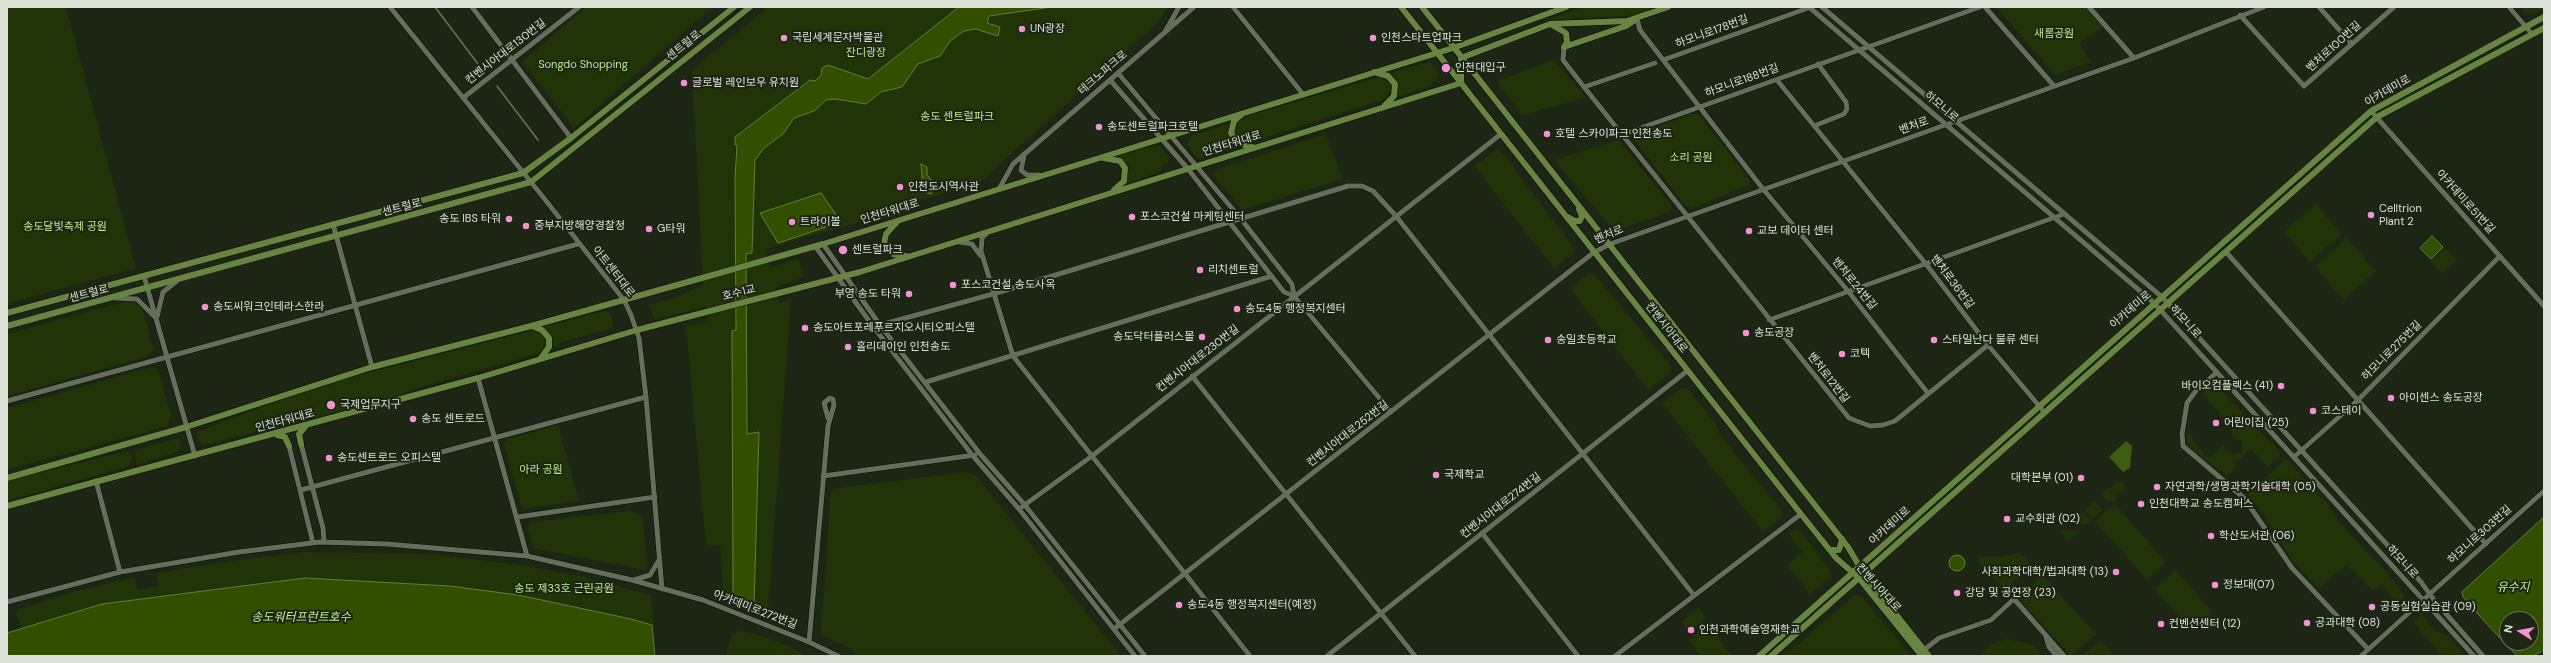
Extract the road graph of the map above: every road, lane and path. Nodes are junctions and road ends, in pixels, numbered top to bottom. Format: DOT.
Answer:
graph roads {
  1 [pos="390,7"];
  2 [pos="472,7"];
  3 [pos="579,7"];
  4 [pos="734,7"];
  5 [pos="750,7"];
  6 [pos="1179,7"];
  7 [pos="1194,7"];
  8 [pos="1234,7"];
  9 [pos="1401,7"];
  10 [pos="1422,7"];
  11 [pos="1566,7"];
  12 [pos="1668,7"];
  13 [pos="1810,7"];
  14 [pos="1822,7"];
  15 [pos="1980,7"];
  16 [pos="1985,7"];
  17 [pos="2089,7"];
  18 [pos="2264,7"];
  19 [pos="2319,7"];
  20 [pos="2394,7"];
  21 [pos="2509,7"];
  22 [pos="2240,15"];
  23 [pos="2544,17"];
  24 [pos="1637,19"];
  25 [pos="1550,24"];
  26 [pos="2526,26"];
  27 [pos="2544,28"];
  28 [pos="1165,32"];
  29 [pos="2532,34"];
  30 [pos="1567,38"];
  31 [pos="1575,43"];
  32 [pos="2352,44"];
  33 [pos="1869,46"];
  34 [pos="1564,47"];
  35 [pos="1453,48"];
  36 [pos="1859,49"];
  37 [pos="1436,52"];
  38 [pos="1461,58"];
  39 [pos="2134,58"];
  40 [pos="513,60"];
  41 [pos="1663,60"];
  42 [pos="1655,63"];
  43 [pos="1818,64"];
  44 [pos="1370,72"];
  45 [pos="1118,73"];
  46 [pos="1110,80"];
  47 [pos="1777,80"];
  48 [pos="1461,83"];
  49 [pos="2054,86"];
  50 [pos="1584,87"];
  51 [pos="1302,93"];
  52 [pos="463,98"];
  53 [pos="1700,107"];
  54 [pos="1379,109"];
  55 [pos="2371,110"];
  56 [pos="1247,111"];
  57 [pos="2377,117"];
  58 [pos="1956,121"];
  59 [pos="1946,125"];
  60 [pos="1814,126"];
  61 [pos="1171,134"];
  62 [pos="1501,134"];
  63 [pos="1621,135"];
  64 [pos="1160,137"];
  65 [pos="571,138"];
  66 [pos="1255,147"];
  67 [pos="1026,154"];
  68 [pos="1101,157"];
  69 [pos="1843,162"];
  70 [pos="1197,166"];
  71 [pos="1188,169"];
  72 [pos="523,173"];
  73 [pos="1044,175"];
  74 [pos="531,182"];
  75 [pos="999,189"];
  76 [pos="1763,190"];
  77 [pos="1109,193"];
  78 [pos="1576,203"];
  79 [pos="1563,214"];
  80 [pos="2064,214"];
  81 [pos="1396,216"];
  82 [pos="1686,217"];
  83 [pos="2054,218"];
  84 [pos="1241,219"];
  85 [pos="900,220"];
  86 [pos="1230,223"];
  87 [pos="334,224"];
  88 [pos="988,232"];
  89 [pos="337,236"];
  90 [pos="956,242"];
  91 [pos="578,244"];
  92 [pos="823,244"];
  93 [pos="1610,244"];
  94 [pos="815,246"];
  95 [pos="2226,252"];
  96 [pos="1593,253"];
  97 [pos="910,256"];
  98 [pos="2500,256"];
  99 [pos="983,260"];
  100 [pos="1926,264"];
  101 [pos="144,276"];
  102 [pos="846,276"];
  103 [pos="1272,276"];
  104 [pos="838,278"];
  105 [pos="179,280"];
  106 [pos="147,289"];
  107 [pos="1848,291"];
  108 [pos="777,293"];
  109 [pos="993,294"];
  110 [pos="1294,296"];
  111 [pos="2162,297"];
  112 [pos="108,299"];
  113 [pos="624,300"];
  114 [pos="2154,303"];
  115 [pos="356,304"];
  116 [pos="2168,304"];
  117 [pos="2544,306"];
  118 [pos="2161,310"];
  119 [pos="706,311"];
  120 [pos="7,313"];
  121 [pos="1770,320"];
  122 [pos="157,323"];
  123 [pos="880,325"];
  124 [pos="7,326"];
  125 [pos="532,326"];
  126 [pos="637,330"];
  127 [pos="1489,335"];
  128 [pos="1988,345"];
  129 [pos="166,356"];
  130 [pos="1013,356"];
  131 [pos="541,358"];
  132 [pos="372,367"];
  133 [pos="1687,371"];
  134 [pos="2217,372"];
  135 [pos="1192,376"];
  136 [pos="478,378"];
  137 [pos="926,382"];
  138 [pos="1927,392"];
  139 [pos="646,397"];
  140 [pos="2358,400"];
  141 [pos="7,401"];
  142 [pos="2039,406"];
  143 [pos="1391,412"];
  144 [pos="2045,413"];
  145 [pos="828,418"];
  146 [pos="308,425"];
  147 [pos="186,427"];
  148 [pos="272,435"];
  149 [pos="495,437"];
  150 [pos="300,444"];
  151 [pos="289,446"];
  152 [pos="2302,451"];
  153 [pos="981,454"];
  154 [pos="1583,454"];
  155 [pos="195,456"];
  156 [pos="973,456"];
  157 [pos="1092,456"];
  158 [pos="2294,457"];
  159 [pos="823,476"];
  160 [pos="7,477"];
  161 [pos="96,481"];
  162 [pos="312,486"];
  163 [pos="301,490"];
  164 [pos="2544,492"];
  165 [pos="1288,494"];
  166 [pos="655,497"];
  167 [pos="1024,504"];
  168 [pos="7,506"];
  169 [pos="1019,509"];
  170 [pos="1801,514"];
  171 [pos="518,517"];
  172 [pos="1482,533"];
  173 [pos="1842,539"];
  174 [pos="324,542"];
  175 [pos="313,543"];
  176 [pos="2486,544"];
  177 [pos="1830,550"];
  178 [pos="527,556"];
  179 [pos="660,560"];
  180 [pos="1860,567"];
  181 [pos="120,572"];
  182 [pos="1852,573"];
  183 [pos="1186,574"];
  184 [pos="1861,576"];
  185 [pos="632,580"];
  186 [pos="662,589"];
  187 [pos="1694,594"];
  188 [pos="2430,594"];
  189 [pos="2422,600"];
  190 [pos="7,602"];
  191 [pos="1381,614"];
  192 [pos="1120,624"];
  193 [pos="1114,629"];
  194 [pos="2046,636"];
  195 [pos="809,642"];
  196 [pos="2368,649"];
  197 [pos="1923,653"];
  198 [pos="838,656"];
  199 [pos="1135,656"];
  200 [pos="1145,656"];
  201 [pos="1250,656"];
  202 [pos="1327,656"];
  203 [pos="1415,656"];
  204 [pos="1578,656"];
  205 [pos="1615,656"];
  206 [pos="1758,656"];
  207 [pos="1771,656"];
  208 [pos="1929,656"];
  209 [pos="2057,656"];
  210 [pos="2064,656"];
  211 [pos="2361,656"];
  212 [pos="2474,656"];
  213 [pos="2483,656"];
  1 -- 52 [label="street, 아트센터대로"];
  2 -- 40 [label="street"];
  3 -- 40 [label="street, 컨벤시아대로130번길"];
  4 -- 65 [label="main road, 센트럴로"];
  5 -- 74 [label="main road, 센트럴로"];
  6 -- 28 [label="street"];
  7 -- 28 [label="street, 테크노파크로"];
  8 -- 51 [label="street"];
  9 -- 37 [label="main road, 컨벤시아대로"];
  10 -- 35 [label="main road, 컨벤시아대로"];
  11 -- 35 [label="main road, 인천타워대로"];
  12 -- 24 [label="main road"];
  13 -- 36 [label="street, 하모니로"];
  13 -- 41 [label="street, 하모니로178번길"];
  14 -- 33 [label="street, 하모니로"];
  15 -- 33 [label="street, 하모니로188번길"];
  16 -- 49 [label="street"];
  17 -- 39 [label="street"];
  18 -- 22 [label="street, 벤처로"];
  19 -- 32 [label="street"];
  20 -- 32 [label="street, 벤처로100번길"];
  21 -- 26 [label="street"];
  22 -- 32 [label="street, 벤처로100번길"];
  22 -- 39 [label="street, 벤처로"];
  23 -- 26 [label="main road, 아카데미로"];
  24 -- 25 [label="main road"];
  24 -- 31 [label="main road"];
  24 -- 41 [label="street, 벤처로24번길"];
  25 -- 30 [label="main road"];
  25 -- 38 [label="main road"];
  26 -- 29 [label="street"];
  26 -- 55 [label="main road, 아카데미로"];
  27 -- 29 [label="main road, 아카데미로"];
  28 -- 45 [label="street, 테크노파크로"];
  29 -- 57 [label="main road, 아카데미로"];
  30 -- 31 [label="main road"];
  30 -- 34 [label="main road"];
  31 -- 34 [label="main road"];
  33 -- 36 [label="street, 하모니로188번길"];
  33 -- 58 [label="street, 하모니로"];
  34 -- 50 [label="street, 벤처로12번길"];
  35 -- 37 [label="main road, 인천타워대로"];
  35 -- 38 [label="main road, 컨벤시아대로"];
  36 -- 43 [label="street, 하모니로188번길"];
  36 -- 59 [label="street, 하모니로"];
  37 -- 44 [label="main road, 인천타워대로"];
  37 -- 48 [label="main road, 컨벤시아대로"];
  38 -- 48 [label="main road"];
  38 -- 78 [label="main road, 컨벤시아대로"];
  39 -- 49 [label="street, 벤처로"];
  40 -- 52 [label="street, 컨벤시아대로130번길"];
  40 -- 65 [label="street"];
  41 -- 53 [label="street, 벤처로24번길"];
  42 -- 50 [label="street"];
  43 -- 47 [label="street, 하모니로188번길"];
  43 -- 60 [label="street"];
  44 -- 51 [label="main road, 인천타워대로"];
  44 -- 54 [label="main road"];
  45 -- 46 [label="street, 테크노파크로"];
  45 -- 61 [label="street"];
  46 -- 64 [label="street"];
  46 -- 67 [label="street, 테크노파크로"];
  47 -- 53 [label="street, 하모니로188번길"];
  47 -- 60 [label="street, 벤처로36번길"];
  48 -- 54 [label="main road, 인천타워대로"];
  48 -- 62 [label="main road, 컨벤시아대로"];
  49 -- 58 [label="street, 벤처로"];
  50 -- 63 [label="street, 벤처로12번길"];
  51 -- 56 [label="main road, 인천타워대로"];
  52 -- 72 [label="street, 아트센터대로"];
  53 -- 63 [label="street, 하모니로188번길"];
  53 -- 76 [label="street, 벤처로24번길"];
  54 -- 66 [label="main road, 인천타워대로"];
  55 -- 57 [label="street, 아카데미로51번길"];
  55 -- 111 [label="main road, 아카데미로"];
  56 -- 61 [label="main road, 인천타워대로"];
  56 -- 66 [label="main road"];
  57 -- 95 [label="main road, 아카데미로"];
  57 -- 98 [label="street, 아카데미로51번길"];
  58 -- 59 [label="street, 벤처로"];
  58 -- 80 [label="street, 하모니로"];
  59 -- 69 [label="street, 벤처로"];
  59 -- 83 [label="street, 하모니로"];
  60 -- 69 [label="street, 벤처로36번길"];
  61 -- 64 [label="main road, 인천타워대로"];
  61 -- 70 [label="street"];
  62 -- 79 [label="main road, 컨벤시아대로"];
  62 -- 81 [label="street, 컨벤시아대로230번길"];
  63 -- 82 [label="street, 벤처로12번길"];
  64 -- 68 [label="main road, 인천타워대로"];
  64 -- 71 [label="street"];
  65 -- 72 [label="main road, 센트럴로"];
  66 -- 70 [label="main road, 인천타워대로"];
  67 -- 73 [label="street"];
  67 -- 75 [label="street, 테크노파크로"];
  68 -- 73 [label="main road, 인천타워대로"];
  68 -- 77 [label="main road"];
  69 -- 76 [label="street, 벤처로"];
  69 -- 100 [label="street, 벤처로36번길"];
  70 -- 71 [label="main road, 인천타워대로"];
  70 -- 84 [label="street"];
  71 -- 77 [label="main road, 인천타워대로"];
  71 -- 86 [label="street"];
  72 -- 74 [label="street, 아트센터대로"];
  72 -- 87 [label="main road, 센트럴로"];
  73 -- 75 [label="main road, 인천타워대로"];
  74 -- 89 [label="main road, 센트럴로"];
  74 -- 91 [label="street, 아트센터대로"];
  75 -- 85 [label="main road, 인천타워대로"];
  76 -- 82 [label="street, 벤처로"];
  76 -- 107 [label="street, 벤처로24번길"];
  77 -- 88 [label="main road, 인천타워대로"];
  78 -- 79 [label="main road"];
  78 -- 93 [label="main road, 컨벤시아대로"];
  79 -- 96 [label="main road, 컨벤시아대로"];
  80 -- 83 [label="street"];
  80 -- 111 [label="street, 하모니로"];
  81 -- 84 [label="street"];
  81 -- 110 [label="street, 컨벤시아대로230번길"];
  81 -- 127 [label="street"];
  82 -- 93 [label="street, 벤처로"];
  82 -- 121 [label="street, 벤처로12번길"];
  83 -- 100 [label="street"];
  83 -- 114 [label="street, 하모니로"];
  84 -- 86 [label="street"];
  84 -- 110 [label="street"];
  85 -- 92 [label="main road, 인천타워대로"];
  85 -- 97 [label="main road"];
  86 -- 103 [label="street"];
  86 -- 109 [label="street"];
  87 -- 89 [label="street"];
  87 -- 101 [label="main road, 센트럴로"];
  88 -- 90 [label="main road, 인천타워대로"];
  88 -- 99 [label="street"];
  89 -- 105 [label="main road, 센트럴로"];
  89 -- 115 [label="street"];
  90 -- 97 [label="main road, 인천타워대로"];
  90 -- 99 [label="street"];
  91 -- 113 [label="street, 아트센터대로"];
  91 -- 115 [label="street"];
  92 -- 94 [label="main road, 인천타워대로"];
  92 -- 102 [label="street"];
  93 -- 96 [label="street, 벤처로"];
  93 -- 173 [label="main road, 컨벤시아대로"];
  94 -- 104 [label="street"];
  94 -- 113 [label="main road, 인천타워대로"];
  95 -- 116 [label="main road, 아카데미로"];
  95 -- 140 [label="street"];
  96 -- 127 [label="street, 컨벤시아대로252번길"];
  96 -- 133 [label="main road, 컨벤시아대로"];
  97 -- 102 [label="main road, 인천타워대로"];
  98 -- 117 [label="street, 아카데미로51번길"];
  98 -- 140 [label="street, 하모니로275번길"];
  99 -- 109 [label="street"];
  100 -- 107 [label="street"];
  100 -- 128 [label="street, 벤처로36번길"];
  101 -- 106 [label="street"];
  101 -- 120 [label="main road, 센트럴로"];
  102 -- 104 [label="main road, 인천타워대로"];
  102 -- 123 [label="street"];
  103 -- 110 [label="street"];
  103 -- 130 [label="street"];
  104 -- 108 [label="main road, 인천타워대로"];
  104 -- 156 [label="street"];
  105 -- 106 [label="main road, 센트럴로"];
  105 -- 122 [label="street"];
  106 -- 112 [label="main road, 센트럴로"];
  106 -- 122 [label="street"];
  107 -- 121 [label="street"];
  107 -- 138 [label="street, 벤처로24번길"];
  108 -- 119 [label="main road, 호수1교"];
  109 -- 123 [label="street"];
  109 -- 130 [label="street"];
  110 -- 135 [label="street, 컨벤시아대로230번길"];
  110 -- 143 [label="street"];
  111 -- 114 [label="main road, 아카데미로"];
  111 -- 116 [label="street, 하모니로"];
  112 -- 122 [label="street"];
  112 -- 124 [label="main road, 센트럴로"];
  113 -- 125 [label="main road"];
  113 -- 126 [label="street, 아트센터대로"];
  114 -- 118 [label="street, 하모니로"];
  114 -- 142 [label="main road, 아카데미로"];
  115 -- 129 [label="street"];
  115 -- 132 [label="street"];
  116 -- 118 [label="main road, 아카데미로"];
  116 -- 152 [label="street, 하모니로"];
  118 -- 134 [label="street, 하모니로"];
  118 -- 144 [label="main road, 아카데미로"];
  119 -- 126 [label="main road, 인천타워대로"];
  121 -- 138 [label="street, 벤처로12번길"];
  122 -- 129 [label="street"];
  123 -- 137 [label="street"];
  125 -- 131 [label="main road"];
  125 -- 132 [label="main road"];
  126 -- 131 [label="main road, 인천타워대로"];
  126 -- 139 [label="street, 아트센터대로"];
  127 -- 143 [label="street, 컨벤시아대로252번길"];
  127 -- 154 [label="street"];
  128 -- 138 [label="street, 벤처로12번길"];
  128 -- 142 [label="street, 벤처로36번길"];
  129 -- 141 [label="street"];
  129 -- 147 [label="street"];
  130 -- 137 [label="street"];
  130 -- 157 [label="street"];
  131 -- 136 [label="main road, 인천타워대로"];
  132 -- 147 [label="main road"];
  133 -- 154 [label="street, 컨벤시아대로274번길"];
  133 -- 170 [label="main road, 컨벤시아대로"];
  134 -- 158 [label="street, 하모니로"];
  134 -- 196 [label="street"];
  135 -- 157 [label="street, 컨벤시아대로230번길"];
  135 -- 165 [label="street"];
  136 -- 146 [label="main road, 인천타워대로"];
  136 -- 149 [label="street"];
  137 -- 153 [label="street"];
  139 -- 149 [label="street"];
  139 -- 166 [label="street, 아트센터대로"];
  140 -- 152 [label="street, 하모니로275번길"];
  140 -- 176 [label="street"];
  142 -- 144 [label="street, 벤처로36번길"];
  142 -- 180 [label="main road, 아카데미로"];
  143 -- 165 [label="street, 컨벤시아대로252번길"];
  144 -- 184 [label="main road, 아카데미로"];
  145 -- 159 [label="street"];
  146 -- 148 [label="main road, 인천타워대로"];
  146 -- 150 [label="main road"];
  147 -- 155 [label="street"];
  147 -- 160 [label="main road"];
  148 -- 151 [label="main road"];
  148 -- 155 [label="main road, 인천타워대로"];
  149 -- 162 [label="street"];
  149 -- 171 [label="street"];
  150 -- 162 [label="street"];
  151 -- 163 [label="street"];
  152 -- 158 [label="street, 하모니로275번길"];
  152 -- 188 [label="street, 하모니로"];
  153 -- 156 [label="street"];
  153 -- 167 [label="street"];
  154 -- 172 [label="street, 컨벤시아대로274번길"];
  154 -- 187 [label="street"];
  155 -- 161 [label="main road, 인천타워대로"];
  156 -- 159 [label="street"];
  156 -- 169 [label="street"];
  157 -- 167 [label="street, 컨벤시아대로230번길"];
  157 -- 183 [label="street"];
  158 -- 189 [label="street, 하모니로"];
  159 -- 195 [label="street"];
  161 -- 168 [label="main road, 인천타워대로"];
  161 -- 181 [label="street"];
  162 -- 163 [label="street"];
  162 -- 174 [label="street"];
  163 -- 175 [label="street"];
  164 -- 176 [label="street, 하모니로303번길"];
  165 -- 183 [label="street, 컨벤시아대로252번길"];
  165 -- 191 [label="street"];
  166 -- 171 [label="street"];
  166 -- 179 [label="street, 아트센터대로"];
  167 -- 169 [label="street, 컨벤시아대로230번길"];
  167 -- 192 [label="street"];
  169 -- 193 [label="street"];
  170 -- 177 [label="main road, 컨벤시아대로"];
  170 -- 187 [label="street"];
  171 -- 178 [label="street"];
  172 -- 191 [label="street, 컨벤시아대로274번길"];
  172 -- 204 [label="street"];
  173 -- 177 [label="main road"];
  173 -- 180 [label="main road, 컨벤시아대로"];
  174 -- 175 [label="street, 아카데미로272번길"];
  174 -- 178 [label="street, 아카데미로272번길"];
  175 -- 181 [label="street, 아카데미로272번길"];
  176 -- 188 [label="street, 하모니로303번길"];
  177 -- 182 [label="main road, 컨벤시아대로"];
  178 -- 185 [label="street, 아카데미로272번길"];
  179 -- 185 [label="street"];
  179 -- 186 [label="street, 아트센터대로"];
  180 -- 182 [label="main road, 아카데미로"];
  180 -- 184 [label="main road, 컨벤시아대로"];
  181 -- 190 [label="street, 아카데미로272번길"];
  182 -- 184 [label="main road, 컨벤시아대로"];
  182 -- 206 [label="main road, 아카데미로"];
  183 -- 192 [label="street, 컨벤시아대로252번길"];
  183 -- 201 [label="street"];
  184 -- 197 [label="main road, 컨벤시아대로"];
  184 -- 207 [label="main road, 아카데미로"];
  185 -- 186 [label="street, 아카데미로272번길"];
  186 -- 195 [label="street, 아카데미로272번길"];
  187 -- 205 [label="street"];
  188 -- 189 [label="street, 하모니로303번길"];
  188 -- 213 [label="street, 하모니로"];
  189 -- 196 [label="street, 하모니로303번길"];
  189 -- 212 [label="street, 하모니로"];
  191 -- 202 [label="street, 컨벤시아대로274번길"];
  191 -- 203 [label="street"];
  192 -- 193 [label="street, 컨벤시아대로252번길"];
  192 -- 200 [label="street"];
  193 -- 199 [label="street"];
  194 -- 197 [label="street"];
  194 -- 209 [label="street"];
  194 -- 210 [label="street"];
  195 -- 198 [label="street, 아카데미로272번길"];
  196 -- 211 [label="street, 하모니로303번길"];
  197 -- 208 [label="main road, 컨벤시아대로"];
}
